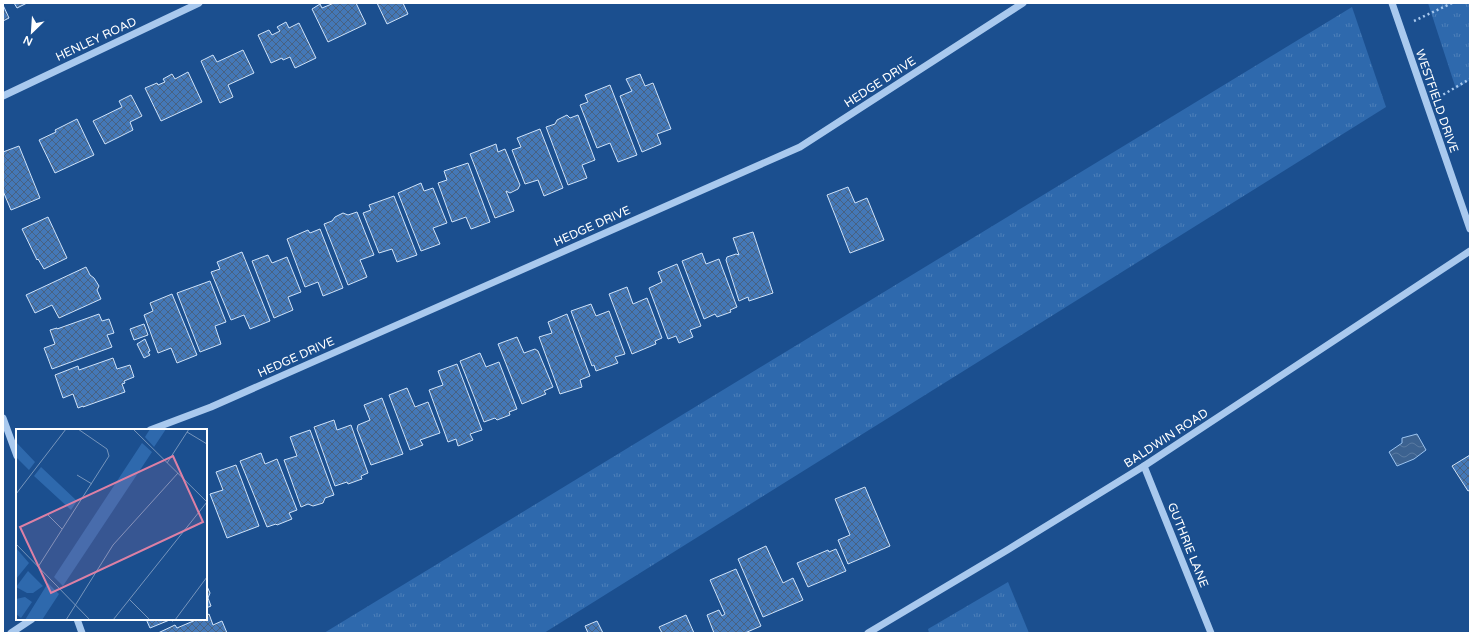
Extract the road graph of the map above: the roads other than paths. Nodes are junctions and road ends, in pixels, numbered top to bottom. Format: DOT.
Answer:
graph roads {
  1 [pos="199,3"];
  2 [pos="1023,3"];
  3 [pos="1392,3"];
  4 [pos="3,96"];
  5 [pos="1470,230"];
  6 [pos="1470,251"];
  7 [pos="3,418"];
  8 [pos="153,429"];
  9 [pos="16,453"];
  10 [pos="1144,466"];
  11 [pos="30,620"];
  12 [pos="77,620"];
  13 [pos="11,633"];
  14 [pos="82,633"];
  15 [pos="868,633"];
  16 [pos="1211,633"];
  1 -- 4 [label="street, HENLEY ROAD"];
  2 -- 8 [label="street, HEDGE DRIVE"];
  3 -- 5 [label="street, WESTFIELD DRIVE"];
  6 -- 10 [label="street, BALDWIN ROAD"];
  7 -- 9 [label="street"];
  10 -- 15 [label="street, BALDWIN ROAD"];
  10 -- 16 [label="street, GUTHRIE LANE"];
  11 -- 13 [label="street"];
  12 -- 14 [label="street"];
}
